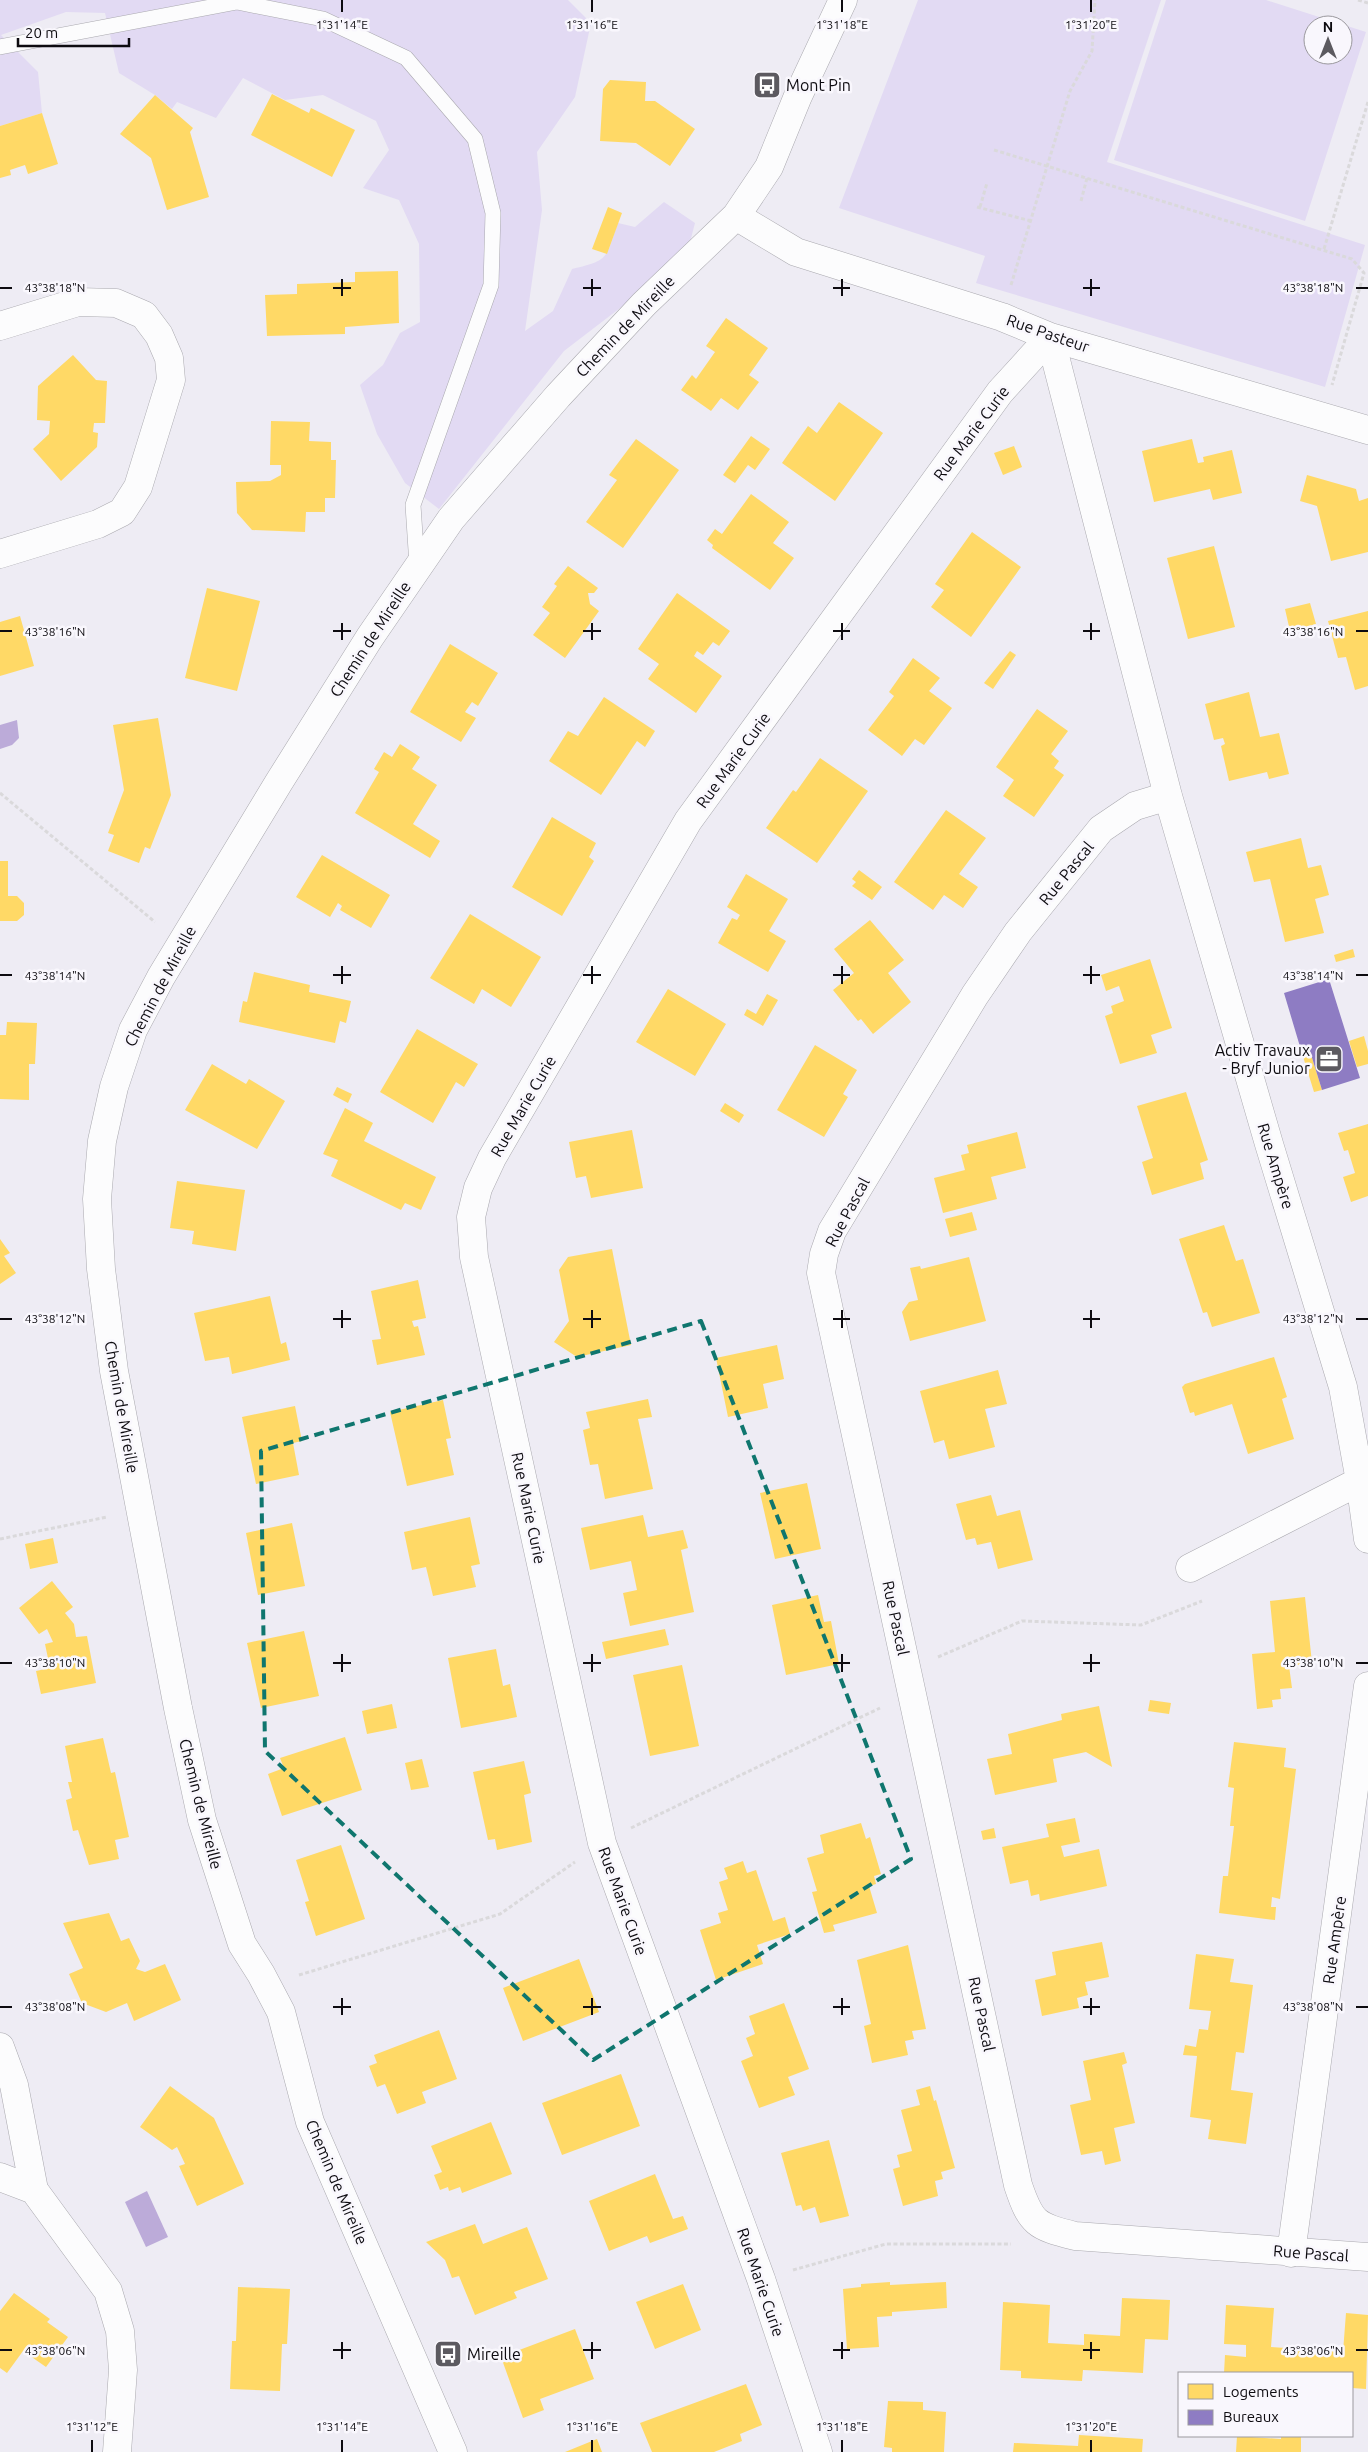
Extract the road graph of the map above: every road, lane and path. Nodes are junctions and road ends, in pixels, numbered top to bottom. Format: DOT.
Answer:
graph roads {
  1 [pos="843,0"];
  2 [pos="1095,0"];
  3 [pos="1358,0"];
  4 [pos="1368,3"];
  5 [pos="0,47"];
  6 [pos="1368,102"];
  7 [pos="994,150"];
  8 [pos="1048,166"];
  9 [pos="1087,178"];
  10 [pos="987,182"];
  11 [pos="1081,201"];
  12 [pos="736,216"];
  13 [pos="1031,222"];
  14 [pos="1324,249"];
  15 [pos="1002,317"];
  16 [pos="0,326"];
  17 [pos="1050,337"];
  18 [pos="1322,416"];
  19 [pos="1368,430"];
  20 [pos="0,554"];
  21 [pos="417,567"];
  22 [pos="0,793"];
  23 [pos="1168,796"];
  24 [pos="180,943"];
  25 [pos="1364,1479"];
  26 [pos="81,1522"];
  27 [pos="0,1539"];
  28 [pos="1368,1540"];
  29 [pos="1190,1568"];
  30 [pos="908,1672"];
  31 [pos="1368,1686"];
  32 [pos="0,2047"];
  33 [pos="0,2177"];
  34 [pos="34,2190"];
  35 [pos="1044,2228"];
  36 [pos="1291,2253"];
  37 [pos="1368,2257"];
  38 [pos="761,2279"];
  39 [pos="117,2452"];
  40 [pos="453,2452"];
  41 [pos="818,2452"];
  1 -- 12 [label="street, Chemin de Mireille"];
  2 -- 8 [label="path"];
  3 -- 4 [label="path"];
  5 -- 21 [label="lane"];
  6 -- 14 [label="path"];
  7 -- 8 [label="path"];
  8 -- 9 [label="path"];
  8 -- 13 [label="path"];
  9 -- 11 [label="path"];
  9 -- 14 [label="path"];
  10 -- 13 [label="path"];
  12 -- 15 [label="street, Rue Pasteur"];
  12 -- 21 [label="street, Chemin de Mireille"];
  13 -- 15 [label="path"];
  14 -- 18 [label="path"];
  15 -- 17 [label="street, Rue Pasteur"];
  16 -- 20 [label="street"];
  17 -- 18 [label="street, Rue Pasteur"];
  17 -- 23 [label="street"];
  17 -- 38 [label="street, Rue Marie Curie"];
  18 -- 19 [label="street, Rue Pasteur"];
  21 -- 24 [label="street, Chemin de Mireille"];
  22 -- 24 [label="path"];
  23 -- 25 [label="street, Rue Ampère"];
  23 -- 30 [label="street, Rue Pascal"];
  24 -- 40 [label="street, Chemin de Mireille"];
  25 -- 28 [label="street, Rue Ampère"];
  25 -- 29 [label="street"];
  26 -- 27 [label="path"];
  29 -- 30 [label="path"];
  30 -- 35 [label="street, Rue Pascal"];
  31 -- 36 [label="street, Rue Ampère"];
  32 -- 34 [label="street"];
  33 -- 34 [label="street"];
  34 -- 39 [label="street"];
  35 -- 36 [label="street, Rue Pascal"];
  35 -- 38 [label="path"];
  36 -- 37 [label="street, Rue Pascal"];
  38 -- 41 [label="street, Rue Marie Curie"];
}
